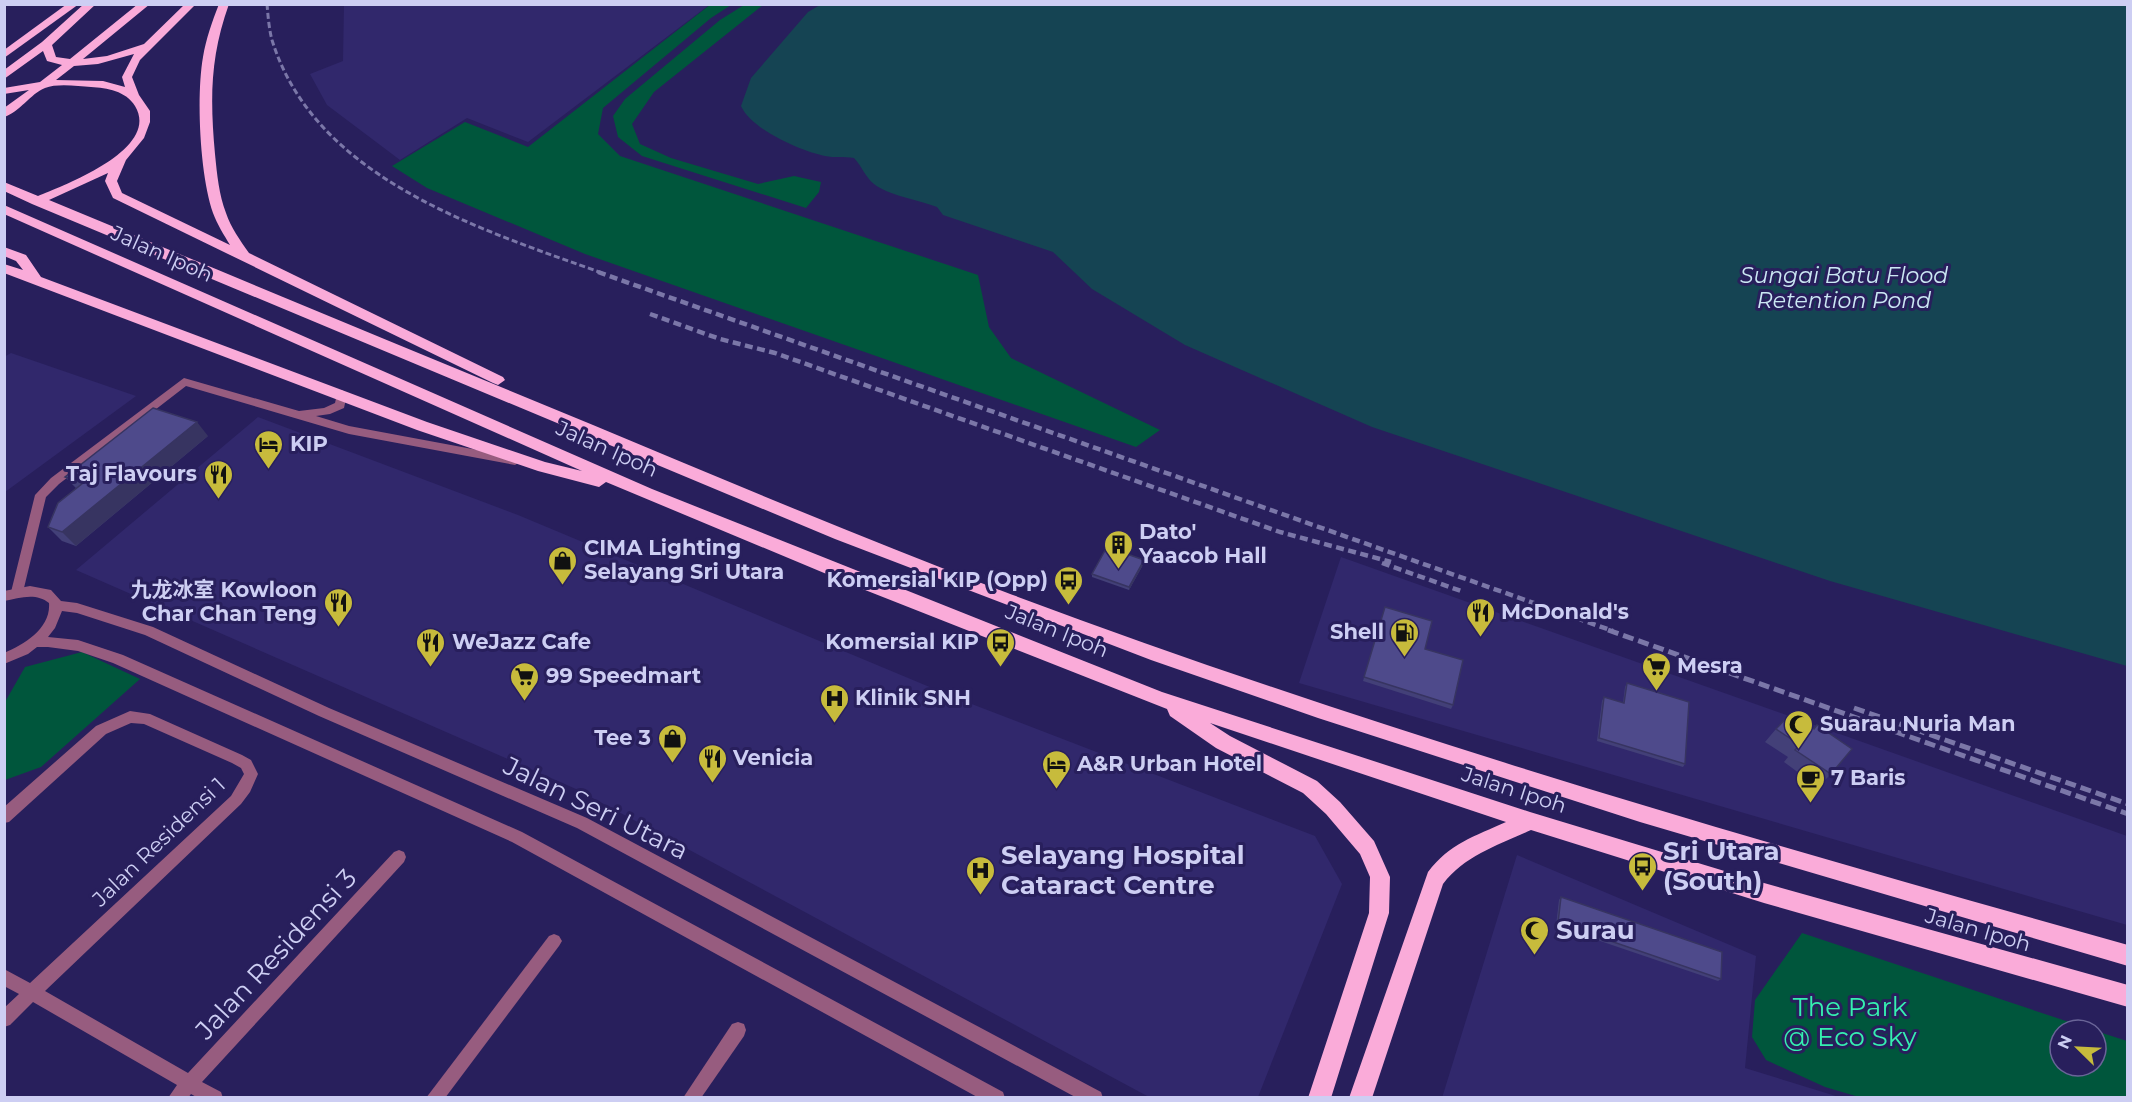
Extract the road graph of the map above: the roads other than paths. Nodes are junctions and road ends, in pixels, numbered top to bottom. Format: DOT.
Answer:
graph roads {
  1 [pos="74,4"];
  2 [pos="91,4"];
  3 [pos="128,4"];
  4 [pos="145,4"];
  5 [pos="191,4"];
  6 [pos="224,4"];
  7 [pos="46,44"];
  8 [pos="148,46"];
  9 [pos="4,55"];
  10 [pos="4,76"];
  11 [pos="4,91"];
  12 [pos="133,95"];
  13 [pos="4,100"];
  14 [pos="4,114"];
  15 [pos="122,158"];
  16 [pos="4,186"];
  17 [pos="117,195"];
  18 [pos="4,209"];
  19 [pos="4,214"];
  20 [pos="4,222"];
  21 [pos="4,251"];
  22 [pos="244,256"];
  23 [pos="4,268"];
  24 [pos="36,280"];
  25 [pos="342,394"];
  26 [pos="299,415"];
  27 [pos="672,464"];
  28 [pos="543,466"];
  29 [pos="646,493"];
  30 [pos="11,594"];
  31 [pos="57,606"];
  32 [pos="36,642"];
  33 [pos="7,661"];
  34 [pos="1158,698"];
  35 [pos="4,817"];
  36 [pos="1530,821"];
  37 [pos="399,856"];
  38 [pos="554,941"];
  39 [pos="2127,956"];
  40 [pos="4,977"];
  41 [pos="32,993"];
  42 [pos="2127,996"];
  43 [pos="4,1019"];
  44 [pos="738,1030"];
  45 [pos="189,1084"];
  46 [pos="176,1098"];
  47 [pos="215,1098"];
  48 [pos="434,1098"];
  49 [pos="691,1098"];
  50 [pos="997,1098"];
  51 [pos="1095,1098"];
  52 [pos="1319,1098"];
  53 [pos="1360,1098"];
  1 -- 9 [label="highway"];
  2 -- 7 [label="highway"];
  3 -- 13 [label="highway"];
  4 -- 14 [label="highway"];
  5 -- 8 [label="highway"];
  6 -- 22 [label="highway"];
  7 -- 8 [label="highway"];
  7 -- 10 [label="highway"];
  8 -- 12 [label="highway"];
  11 -- 12 [label="highway"];
  12 -- 15 [label="highway"];
  15 -- 17 [label="highway"];
  15 -- 19 [label="highway"];
  16 -- 27 [label="highway, Jalan Ipoh"];
  17 -- 20 [label="highway"];
  17 -- 22 [label="highway"];
  18 -- 29 [label="highway, Jalan Ipoh"];
  21 -- 24 [label="highway"];
  22 -- 27 [label="highway"];
  23 -- 24 [label="highway"];
  24 -- 25 [label="highway"];
  25 -- 26 [label="street"];
  25 -- 28 [label="highway"];
  26 -- 28 [label="street"];
  26 -- 30 [label="street"];
  27 -- 39 [label="highway, Jalan Ipoh"];
  28 -- 29 [label="highway"];
  29 -- 34 [label="highway, Jalan Ipoh"];
  30 -- 31 [label="street"];
  31 -- 32 [label="street"];
  31 -- 51 [label="street, Jalan Seri Utara"];
  32 -- 33 [label="street"];
  32 -- 50 [label="street"];
  34 -- 36 [label="highway, Jalan Ipoh"];
  34 -- 52 [label="highway"];
  35 -- 41 [label="street, Jalan Residensi 1"];
  36 -- 42 [label="highway, Jalan Ipoh"];
  36 -- 53 [label="highway"];
  37 -- 45 [label="street, Jalan Residensi 3"];
  38 -- 48 [label="street"];
  40 -- 41 [label="street"];
  41 -- 43 [label="street"];
  41 -- 45 [label="street"];
  44 -- 49 [label="street"];
  45 -- 46 [label="street, Jalan Residensi 3"];
  45 -- 47 [label="street"];
}
